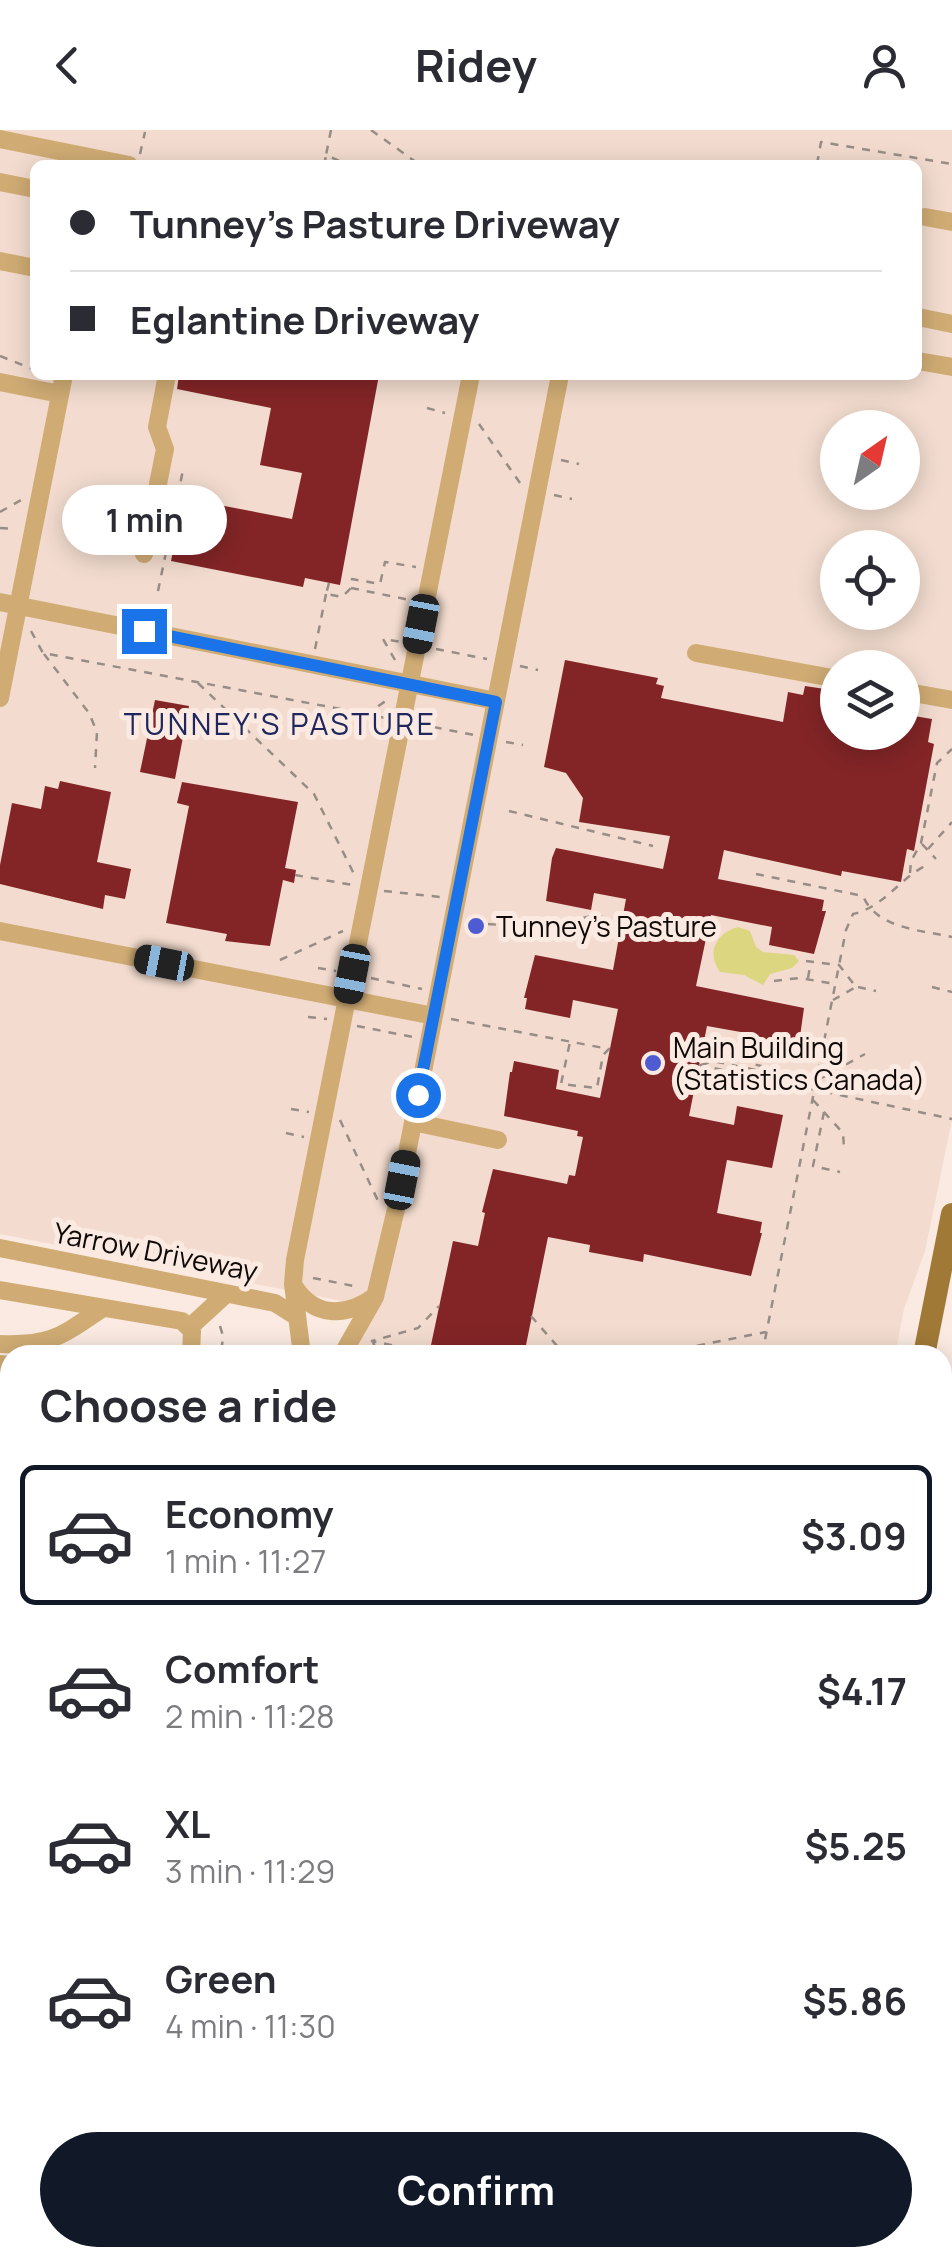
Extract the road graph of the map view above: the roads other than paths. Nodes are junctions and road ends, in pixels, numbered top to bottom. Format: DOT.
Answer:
graph roads {
  1 [pos="0,139"];
  2 [pos="92,160"];
  3 [pos="0,182"];
  4 [pos="30,188"];
  5 [pos="925,216"];
  6 [pos="952,222"];
  7 [pos="0,261"];
  8 [pos="30,267"];
  9 [pos="922,319"];
  10 [pos="952,324"];
  11 [pos="922,361"];
  12 [pos="952,367"];
  13 [pos="165,380"];
  14 [pos="470,380"];
  15 [pos="559,380"];
  16 [pos="0,382"];
  17 [pos="62,384"];
  18 [pos="144,554"];
  19 [pos="9,604"];
  20 [pos="696,653"];
  21 [pos="820,676"];
  22 [pos="409,684"];
  23 [pos="920,694"];
  24 [pos="0,698"];
  25 [pos="952,700"];
  26 [pos="496,702"];
  27 [pos="0,931"];
  28 [pos="346,999"];
  29 [pos="434,1016"];
  30 [pos="413,1122"];
  31 [pos="498,1140"];
  32 [pos="952,1214"];
  33 [pos="0,1248"];
  34 [pos="302,1281"];
  35 [pos="0,1290"];
  36 [pos="369,1292"];
  37 [pos="226,1294"];
  38 [pos="103,1308"];
  39 [pos="297,1317"];
  40 [pos="190,1327"];
  41 [pos="0,1344"];
  42 [pos="191,1345"];
  43 [pos="301,1345"];
  44 [pos="346,1345"];
  45 [pos="926,1345"];
  1 -- 2 [label="street"];
  3 -- 4 [label="street"];
  5 -- 6 [label="street"];
  7 -- 8 [label="street"];
  9 -- 10 [label="street"];
  11 -- 12 [label="street"];
  13 -- 18 [label="street"];
  14 -- 22 [label="street"];
  15 -- 26 [label="street"];
  16 -- 17 [label="street"];
  17 -- 19 [label="street"];
  19 -- 22 [label="street"];
  19 -- 24 [label="street"];
  20 -- 21 [label="street"];
  22 -- 26 [label="street"];
  22 -- 28 [label="street"];
  23 -- 25 [label="street"];
  26 -- 29 [label="street"];
  27 -- 28 [label="street"];
  28 -- 29 [label="street"];
  28 -- 34 [label="street"];
  29 -- 30 [label="street"];
  30 -- 31 [label="street"];
  30 -- 36 [label="street"];
  32 -- 45 [label="main road"];
  33 -- 37 [label="street, Yarrow Driveway"];
  34 -- 36 [label="street, Yarrow Driveway"];
  34 -- 39 [label="street"];
  35 -- 38 [label="street"];
  36 -- 44 [label="street"];
  37 -- 39 [label="street, Yarrow Driveway"];
  37 -- 40 [label="street"];
  38 -- 40 [label="street"];
  38 -- 41 [label="street"];
  39 -- 43 [label="street"];
  40 -- 42 [label="street"];
}
